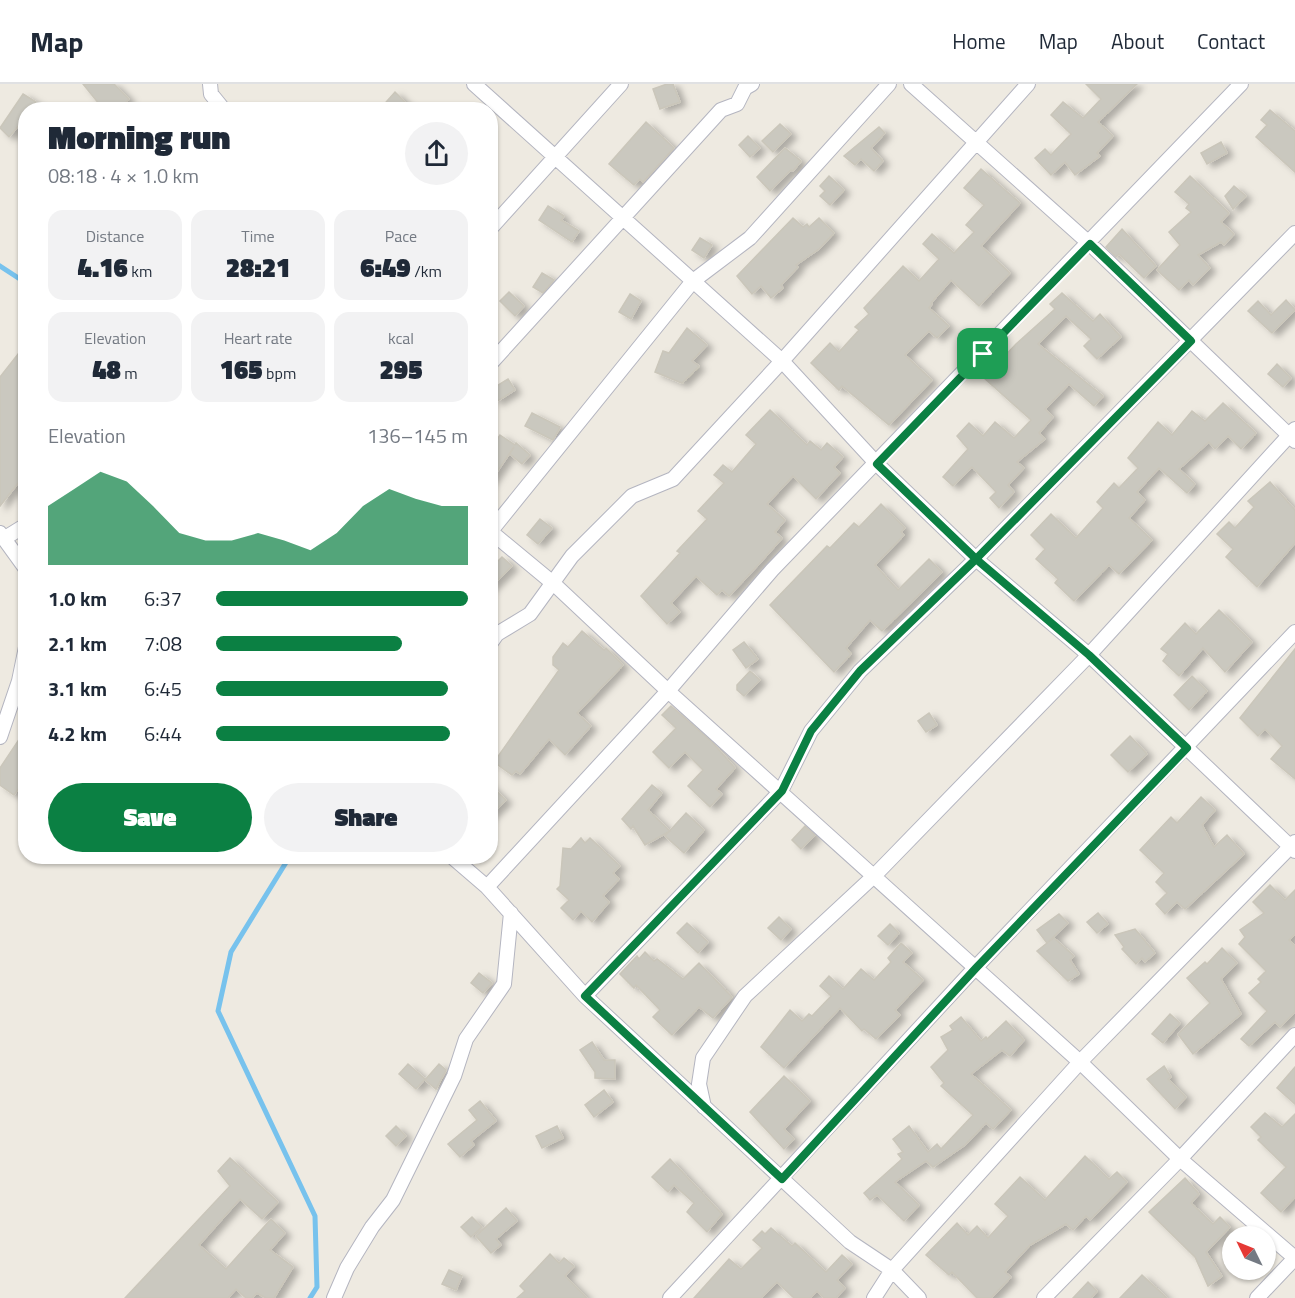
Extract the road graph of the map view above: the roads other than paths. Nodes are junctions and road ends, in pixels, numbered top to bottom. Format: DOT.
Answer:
graph roads {
  1 [pos="210,84"];
  2 [pos="474,84"];
  3 [pos="621,84"];
  4 [pos="752,84"];
  5 [pos="889,84"];
  6 [pos="911,84"];
  7 [pos="1028,84"];
  8 [pos="1241,84"];
  9 [pos="218,102"];
  10 [pos="494,102"];
  11 [pos="498,106"];
  12 [pos="975,142"];
  13 [pos="554,156"];
  14 [pos="623,219"];
  15 [pos="498,220"];
  16 [pos="1295,233"];
  17 [pos="1090,244"];
  18 [pos="693,281"];
  19 [pos="1191,341"];
  20 [pos="498,355"];
  21 [pos="782,361"];
  22 [pos="1293,435"];
  23 [pos="877,464"];
  24 [pos="498,523"];
  25 [pos="18,528"];
  26 [pos="3,535"];
  27 [pos="498,538"];
  28 [pos="18,557"];
  29 [pos="976,559"];
  30 [pos="554,584"];
  31 [pos="1295,632"];
  32 [pos="498,633"];
  33 [pos="1089,655"];
  34 [pos="18,687"];
  35 [pos="668,691"];
  36 [pos="0,737"];
  37 [pos="1187,748"];
  38 [pos="782,791"];
  39 [pos="1294,846"];
  40 [pos="460,864"];
  41 [pos="875,876"];
  42 [pos="487,887"];
  43 [pos="510,913"];
  44 [pos="976,968"];
  45 [pos="585,996"];
  46 [pos="1295,1035"];
  47 [pos="1080,1062"];
  48 [pos="704,1107"];
  49 [pos="1180,1159"];
  50 [pos="782,1179"];
  51 [pos="1295,1258"];
  52 [pos="892,1270"];
  53 [pos="334,1298"];
  54 [pos="670,1298"];
  55 [pos="874,1298"];
  56 [pos="919,1298"];
  57 [pos="1044,1298"];
  58 [pos="1257,1298"];
  1 -- 9 [label="street"];
  2 -- 10 [label="street"];
  3 -- 13 [label="street"];
  4 -- 14 [label="street"];
  5 -- 18 [label="street"];
  6 -- 12 [label="street"];
  7 -- 12 [label="street"];
  8 -- 17 [label="street"];
  11 -- 13 [label="street"];
  12 -- 17 [label="street"];
  12 -- 21 [label="street"];
  13 -- 14 [label="street"];
  13 -- 15 [label="street"];
  14 -- 18 [label="street"];
  14 -- 20 [label="street"];
  16 -- 19 [label="street"];
  17 -- 19 [label="street"];
  17 -- 23 [label="street"];
  18 -- 21 [label="street"];
  18 -- 24 [label="street"];
  19 -- 22 [label="street"];
  19 -- 29 [label="street"];
  21 -- 23 [label="street"];
  21 -- 30 [label="street"];
  22 -- 33 [label="street"];
  23 -- 29 [label="street"];
  23 -- 35 [label="street"];
  25 -- 26 [label="street"];
  26 -- 28 [label="street"];
  27 -- 30 [label="street"];
  29 -- 33 [label="street"];
  29 -- 38 [label="street"];
  30 -- 32 [label="street"];
  30 -- 35 [label="street"];
  31 -- 37 [label="street"];
  33 -- 37 [label="street"];
  33 -- 41 [label="street"];
  34 -- 36 [label="street"];
  35 -- 38 [label="street"];
  35 -- 42 [label="street"];
  37 -- 39 [label="street"];
  37 -- 44 [label="street"];
  38 -- 41 [label="street"];
  38 -- 45 [label="street"];
  39 -- 47 [label="street"];
  40 -- 42 [label="street"];
  41 -- 44 [label="street"];
  41 -- 48 [label="street"];
  42 -- 43 [label="street"];
  43 -- 45 [label="street"];
  43 -- 53 [label="street"];
  44 -- 47 [label="street"];
  44 -- 50 [label="street"];
  45 -- 48 [label="street"];
  46 -- 49 [label="street"];
  47 -- 49 [label="street"];
  47 -- 52 [label="street"];
  48 -- 50 [label="street"];
  49 -- 51 [label="street"];
  49 -- 57 [label="street"];
  50 -- 52 [label="street"];
  50 -- 54 [label="street"];
  51 -- 58 [label="street"];
  52 -- 55 [label="street"];
  52 -- 56 [label="street"];
}
